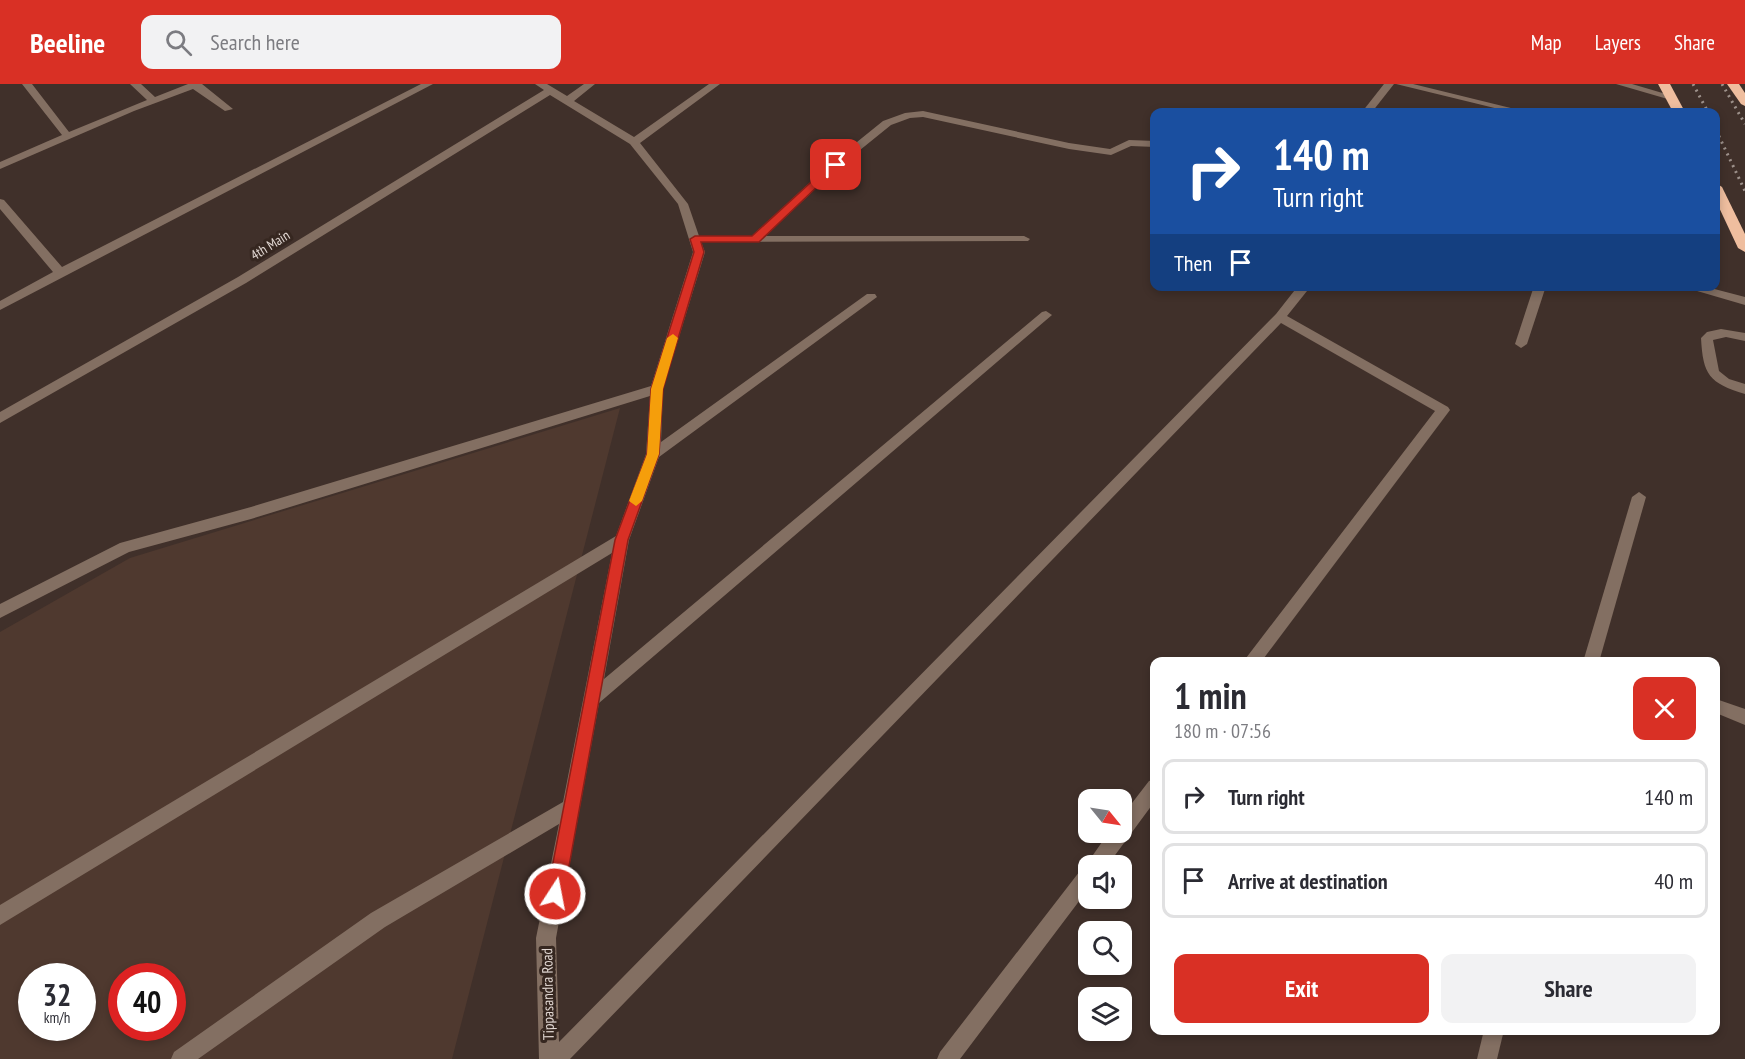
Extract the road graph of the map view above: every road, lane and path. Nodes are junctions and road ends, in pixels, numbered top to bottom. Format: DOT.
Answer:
graph roads {
  1 [pos="27,84"];
  2 [pos="135,84"];
  3 [pos="428,84"];
  4 [pos="590,84"];
  5 [pos="716,84"];
  6 [pos="1389,84"];
  7 [pos="1401,84"];
  8 [pos="1621,84"];
  9 [pos="1664,84"];
  10 [pos="1733,84"];
  11 [pos="196,85"];
  12 [pos="546,87"];
  13 [pos="1671,97"];
  14 [pos="568,100"];
  15 [pos="154,101"];
  16 [pos="1745,102"];
  17 [pos="1370,108"];
  18 [pos="1505,108"];
  19 [pos="1677,108"];
  20 [pos="228,109"];
  21 [pos="68,137"];
  22 [pos="634,142"];
  23 [pos="1150,143"];
  24 [pos="0,166"];
  25 [pos="1720,195"];
  26 [pos="0,202"];
  27 [pos="695,239"];
  28 [pos="755,239"];
  29 [pos="1024,239"];
  30 [pos="1745,248"];
  31 [pos="60,273"];
  32 [pos="1301,291"];
  33 [pos="1538,291"];
  34 [pos="1706,291"];
  35 [pos="871,297"];
  36 [pos="1745,301"];
  37 [pos="0,306"];
  38 [pos="1046,315"];
  39 [pos="1280,317"];
  40 [pos="1745,337"];
  41 [pos="1521,344"];
  42 [pos="657,389"];
  43 [pos="1745,389"];
  44 [pos="0,418"];
  45 [pos="653,454"];
  46 [pos="1639,497"];
  47 [pos="622,540"];
  48 [pos="0,611"];
  49 [pos="1255,657"];
  50 [pos="1595,657"];
  51 [pos="592,699"];
  52 [pos="1720,708"];
  53 [pos="1745,717"];
  54 [pos="1150,793"];
  55 [pos="573,806"];
  56 [pos="1132,817"];
  57 [pos="1078,887"];
  58 [pos="0,916"];
  59 [pos="1493,1035"];
  60 [pos="181,1059"];
  61 [pos="549,1059"];
  62 [pos="556,1059"];
  63 [pos="947,1059"];
  64 [pos="1487,1059"];
  1 -- 21 [label="street"];
  2 -- 15 [label="street"];
  3 -- 31 [label="street"];
  4 -- 14 [label="street"];
  5 -- 22 [label="street"];
  6 -- 17 [label="street"];
  7 -- 18 [label="street"];
  8 -- 13 [label="street"];
  9 -- 13 [label="highway"];
  10 -- 16 [label="highway"];
  11 -- 15 [label="street"];
  11 -- 20 [label="street"];
  12 -- 14 [label="street, Tippasandra Road"];
  12 -- 44 [label="street, 4th Main"];
  13 -- 19 [label="highway"];
  14 -- 22 [label="street, Tippasandra Road"];
  15 -- 21 [label="street"];
  21 -- 24 [label="street"];
  22 -- 27 [label="street, Tippasandra Road"];
  23 -- 28 [label="street"];
  25 -- 30 [label="highway"];
  26 -- 31 [label="street"];
  27 -- 28 [label="street"];
  27 -- 42 [label="street, Tippasandra Road"];
  28 -- 29 [label="street"];
  31 -- 37 [label="street"];
  32 -- 39 [label="street"];
  33 -- 41 [label="street"];
  34 -- 36 [label="street"];
  35 -- 45 [label="street"];
  38 -- 51 [label="street"];
  39 -- 49 [label="street"];
  39 -- 62 [label="street"];
  40 -- 43 [label="street"];
  42 -- 45 [label="street, Tippasandra Road"];
  42 -- 48 [label="street"];
  45 -- 47 [label="street, Tippasandra Road"];
  46 -- 50 [label="street"];
  47 -- 51 [label="street, Tippasandra Road"];
  47 -- 58 [label="street"];
  51 -- 55 [label="street, Tippasandra Road"];
  52 -- 53 [label="street"];
  54 -- 56 [label="street"];
  55 -- 60 [label="street"];
  55 -- 61 [label="street, Tippasandra Road"];
  57 -- 63 [label="street"];
  59 -- 64 [label="street"];
}
